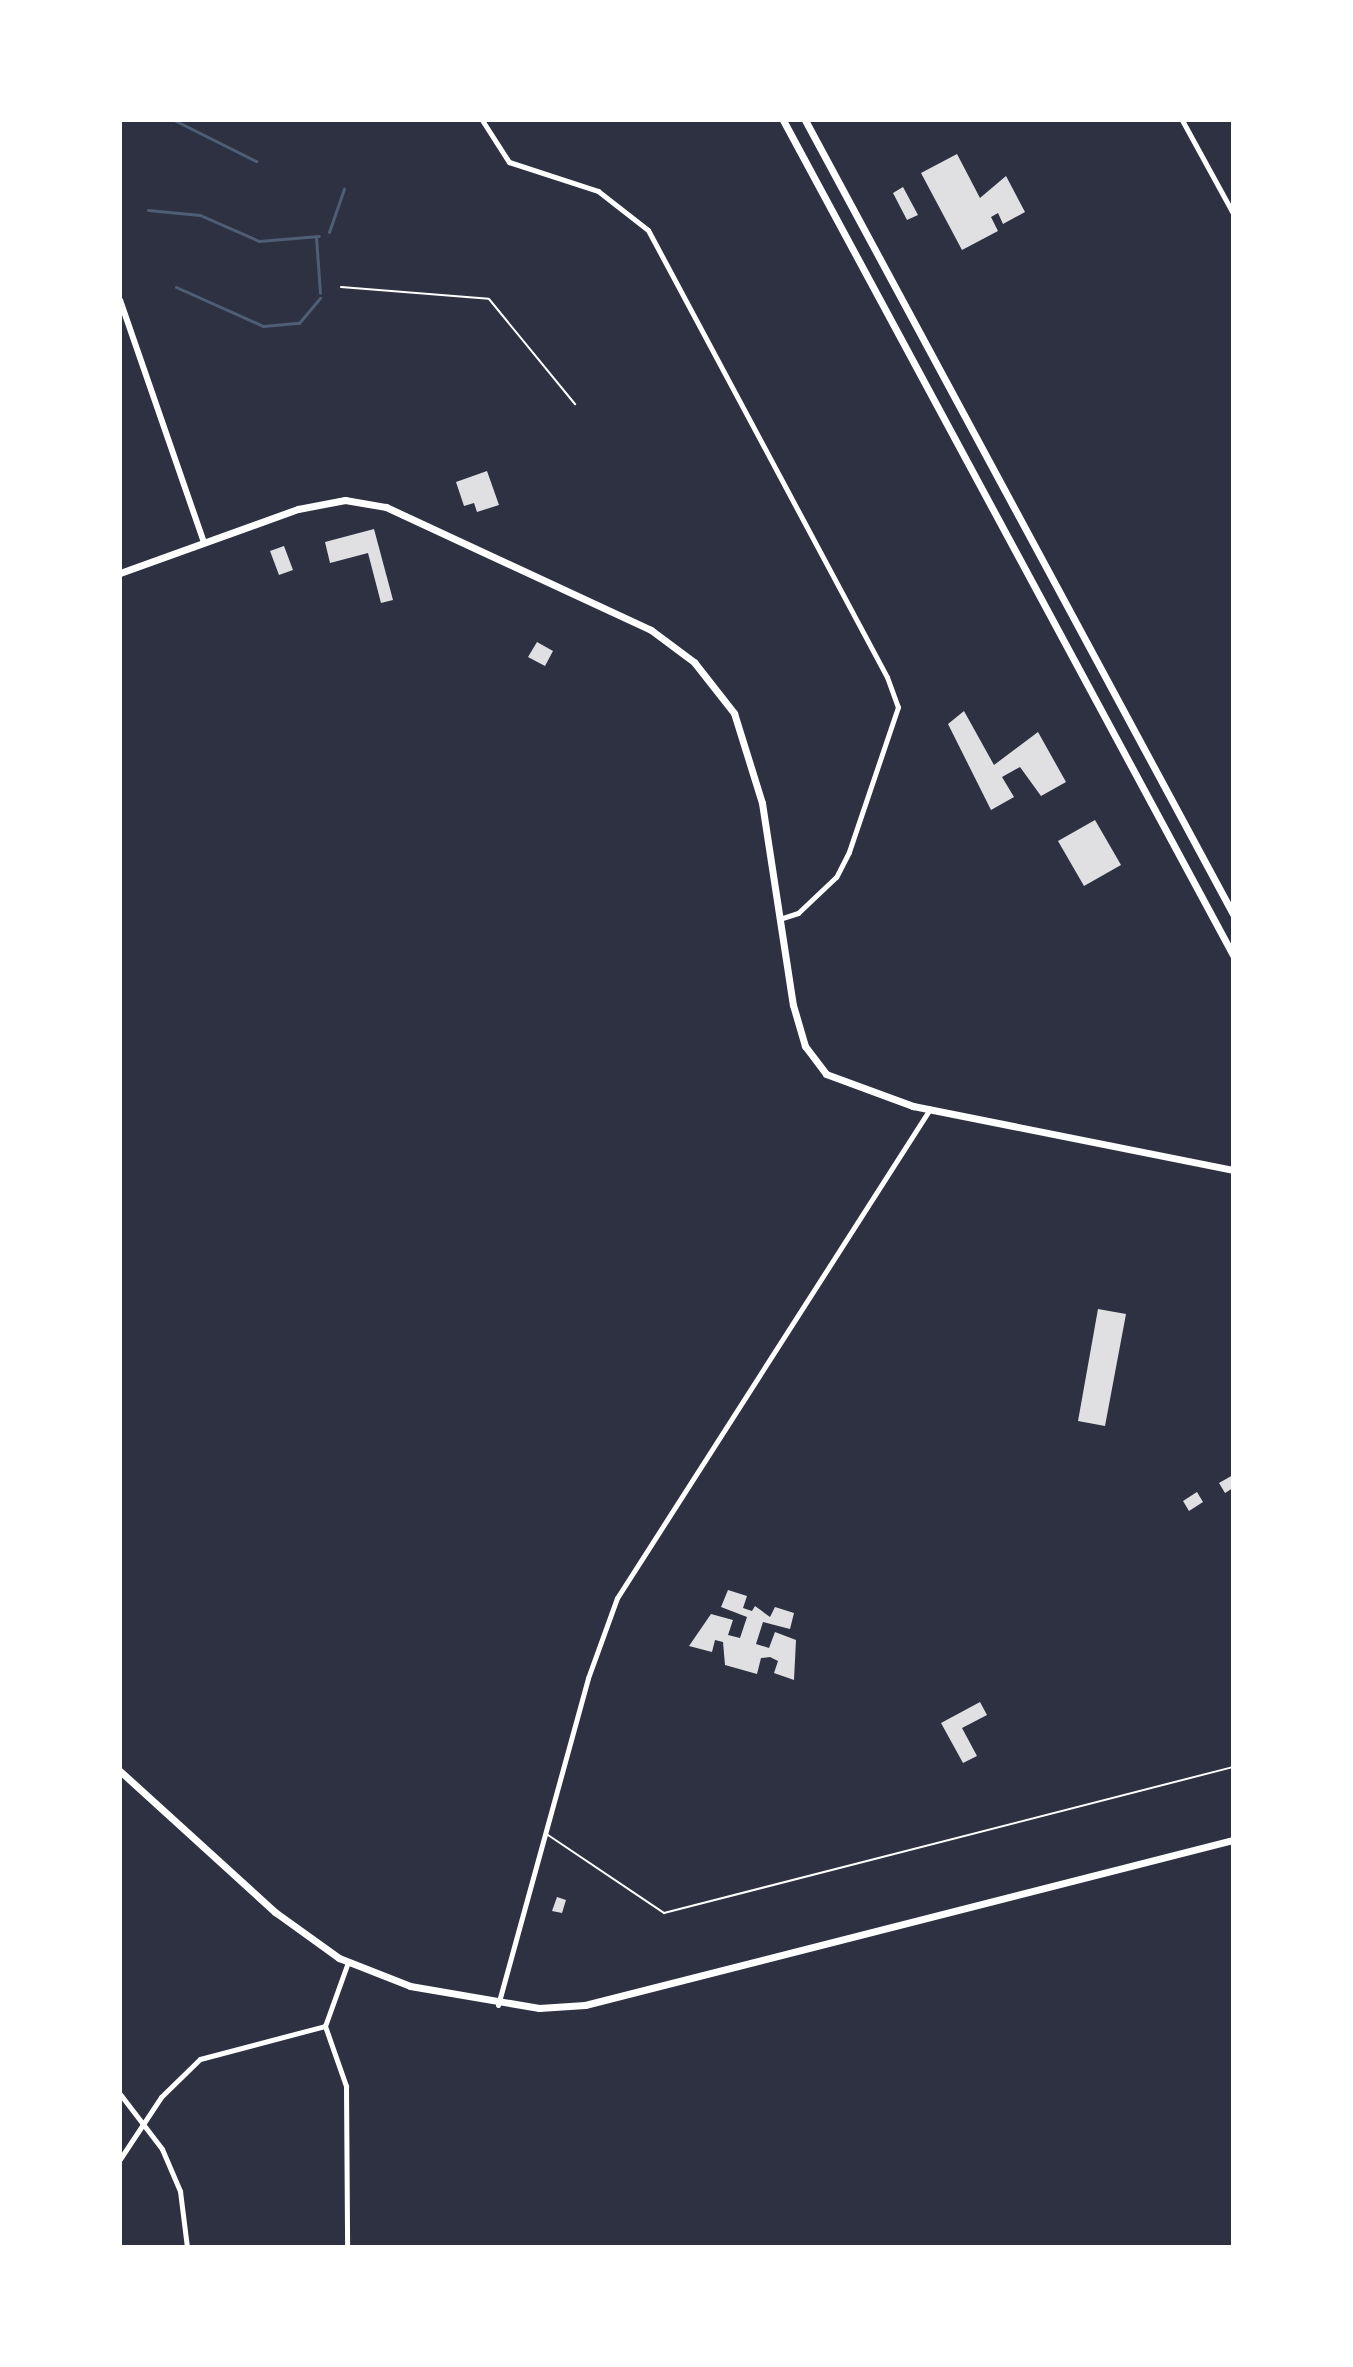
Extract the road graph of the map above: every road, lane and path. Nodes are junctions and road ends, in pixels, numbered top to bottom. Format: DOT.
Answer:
graph roads {
  1 [pos="482,120"];
  2 [pos="783,120"];
  3 [pos="805,120"];
  4 [pos="1182,120"];
  5 [pos="1233,213"];
  6 [pos="341,287"];
  7 [pos="120,300"];
  8 [pos="575,404"];
  9 [pos="204,543"];
  10 [pos="120,573"];
  11 [pos="1095,659"];
  12 [pos="1078,668"];
  13 [pos="1233,914"];
  14 [pos="780,919"];
  15 [pos="1233,955"];
  16 [pos="930,1109"];
  17 [pos="1233,1170"];
  18 [pos="1233,1767"];
  19 [pos="120,1771"];
  20 [pos="547,1835"];
  21 [pos="1233,1840"];
  22 [pos="348,1962"];
  23 [pos="498,2005"];
  24 [pos="325,2026"];
  25 [pos="120,2094"];
  26 [pos="145,2123"];
  27 [pos="120,2159"];
  28 [pos="187,2247"];
  29 [pos="347,2247"];
  1 -- 14 [label="street"];
  2 -- 12 [label="main road"];
  3 -- 11 [label="main road"];
  4 -- 5 [label="street"];
  6 -- 8 [label="path"];
  7 -- 9 [label="street"];
  9 -- 10 [label="main road"];
  9 -- 14 [label="main road"];
  11 -- 12 [label="main road"];
  11 -- 13 [label="main road"];
  12 -- 15 [label="main road"];
  14 -- 16 [label="main road"];
  16 -- 17 [label="main road"];
  16 -- 20 [label="street"];
  18 -- 20 [label="lane"];
  19 -- 22 [label="main road"];
  20 -- 23 [label="street"];
  21 -- 23 [label="main road"];
  22 -- 23 [label="main road"];
  22 -- 24 [label="street"];
  24 -- 26 [label="street"];
  24 -- 29 [label="street"];
  25 -- 26 [label="street"];
  26 -- 27 [label="street"];
  26 -- 28 [label="street"];
}
